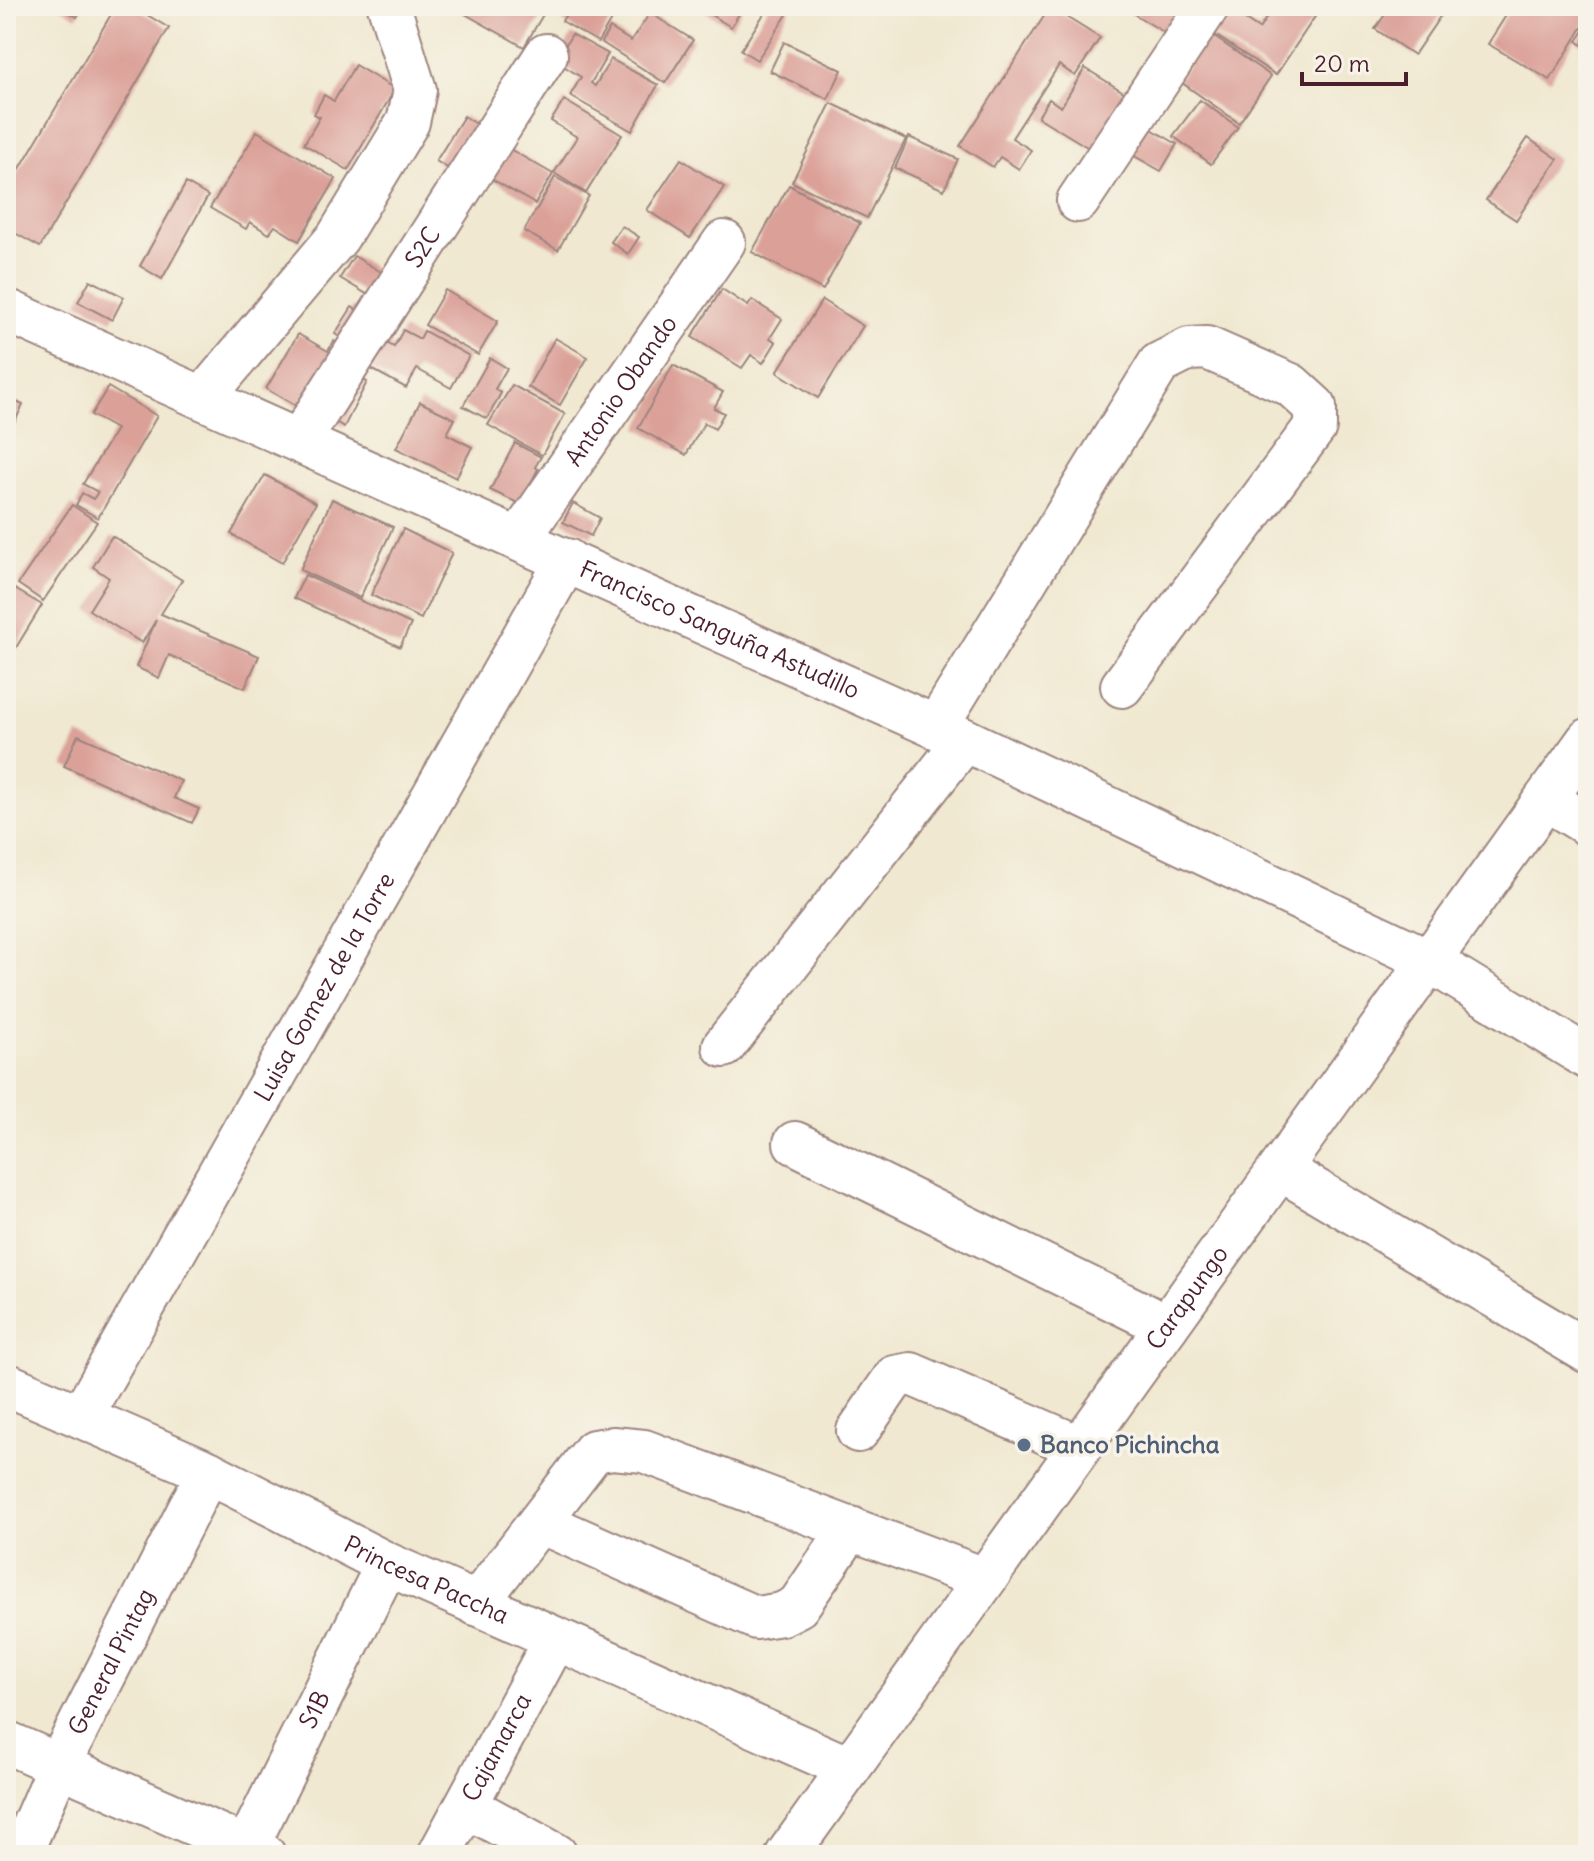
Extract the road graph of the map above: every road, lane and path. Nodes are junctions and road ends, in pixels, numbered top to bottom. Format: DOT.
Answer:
graph roads {
  1 [pos="389,6"];
  2 [pos="1208,6"];
  3 [pos="546,55"];
  4 [pos="1078,201"];
  5 [pos="724,242"];
  6 [pos="6,310"];
  7 [pos="203,398"];
  8 [pos="299,441"];
  9 [pos="519,539"];
  10 [pos="567,560"];
  11 [pos="1122,686"];
  12 [pos="951,734"];
  13 [pos="1588,740"];
  14 [pos="1546,799"];
  15 [pos="1588,825"];
  16 [pos="1430,961"];
  17 [pos="724,1046"];
  18 [pos="1588,1058"];
  19 [pos="795,1143"];
  20 [pos="1280,1169"];
  21 [pos="1167,1326"];
  22 [pos="1588,1352"];
  23 [pos="6,1384"];
  24 [pos="82,1415"];
  25 [pos="858,1431"];
  26 [pos="1079,1447"];
  27 [pos="208,1472"];
  28 [pos="540,1522"];
  29 [pos="851,1528"];
  30 [pos="387,1564"];
  31 [pos="984,1579"];
  32 [pos="476,1604"];
  33 [pos="555,1640"];
  34 [pos="6,1742"];
  35 [pos="59,1765"];
  36 [pos="849,1768"];
  37 [pos="466,1806"];
  38 [pos="251,1852"];
  39 [pos="20,1855"];
  40 [pos="439,1855"];
  41 [pos="556,1855"];
  42 [pos="787,1855"];
  1 -- 7 [label="street"];
  2 -- 4 [label="street"];
  3 -- 8 [label="street, S2C"];
  5 -- 9 [label="street, Antonio Obando"];
  6 -- 7 [label="street, Francisco Sanguña Astudillo"];
  7 -- 8 [label="street, Francisco Sanguña Astudillo"];
  8 -- 9 [label="street, Francisco Sanguña Astudillo"];
  9 -- 10 [label="street, Francisco Sanguña Astudillo"];
  10 -- 12 [label="street, Francisco Sanguña Astudillo"];
  10 -- 24 [label="street, Luisa Gomez de la Torre"];
  11 -- 12 [label="street"];
  12 -- 16 [label="street, Francisco Sanguña Astudillo"];
  12 -- 17 [label="street"];
  13 -- 14 [label="street, Carapungo"];
  14 -- 15 [label="street"];
  14 -- 16 [label="street, Carapungo"];
  16 -- 18 [label="street, Francisco Sanguña Astudillo"];
  16 -- 20 [label="street, Carapungo"];
  19 -- 21 [label="street"];
  20 -- 21 [label="street, Carapungo"];
  20 -- 22 [label="street"];
  21 -- 26 [label="street, Carapungo"];
  23 -- 24 [label="street, Princesa Paccha"];
  24 -- 27 [label="street, Princesa Paccha"];
  25 -- 26 [label="street"];
  26 -- 31 [label="street, Carapungo"];
  27 -- 30 [label="street, Princesa Paccha"];
  27 -- 35 [label="street, General Pintag"];
  28 -- 29 [label="street"];
  28 -- 29 [label="street"];
  28 -- 32 [label="street"];
  29 -- 31 [label="street"];
  30 -- 32 [label="street, Princesa Paccha"];
  30 -- 38 [label="street, S1B"];
  31 -- 36 [label="street, Carapungo"];
  32 -- 33 [label="street, Princesa Paccha"];
  33 -- 36 [label="street, Princesa Paccha"];
  33 -- 37 [label="street, Cajamarca"];
  34 -- 35 [label="street"];
  35 -- 38 [label="street"];
  35 -- 39 [label="street, General Pintag"];
  36 -- 42 [label="street, Carapungo"];
  37 -- 40 [label="street, Cajamarca"];
  37 -- 41 [label="street"];
}
